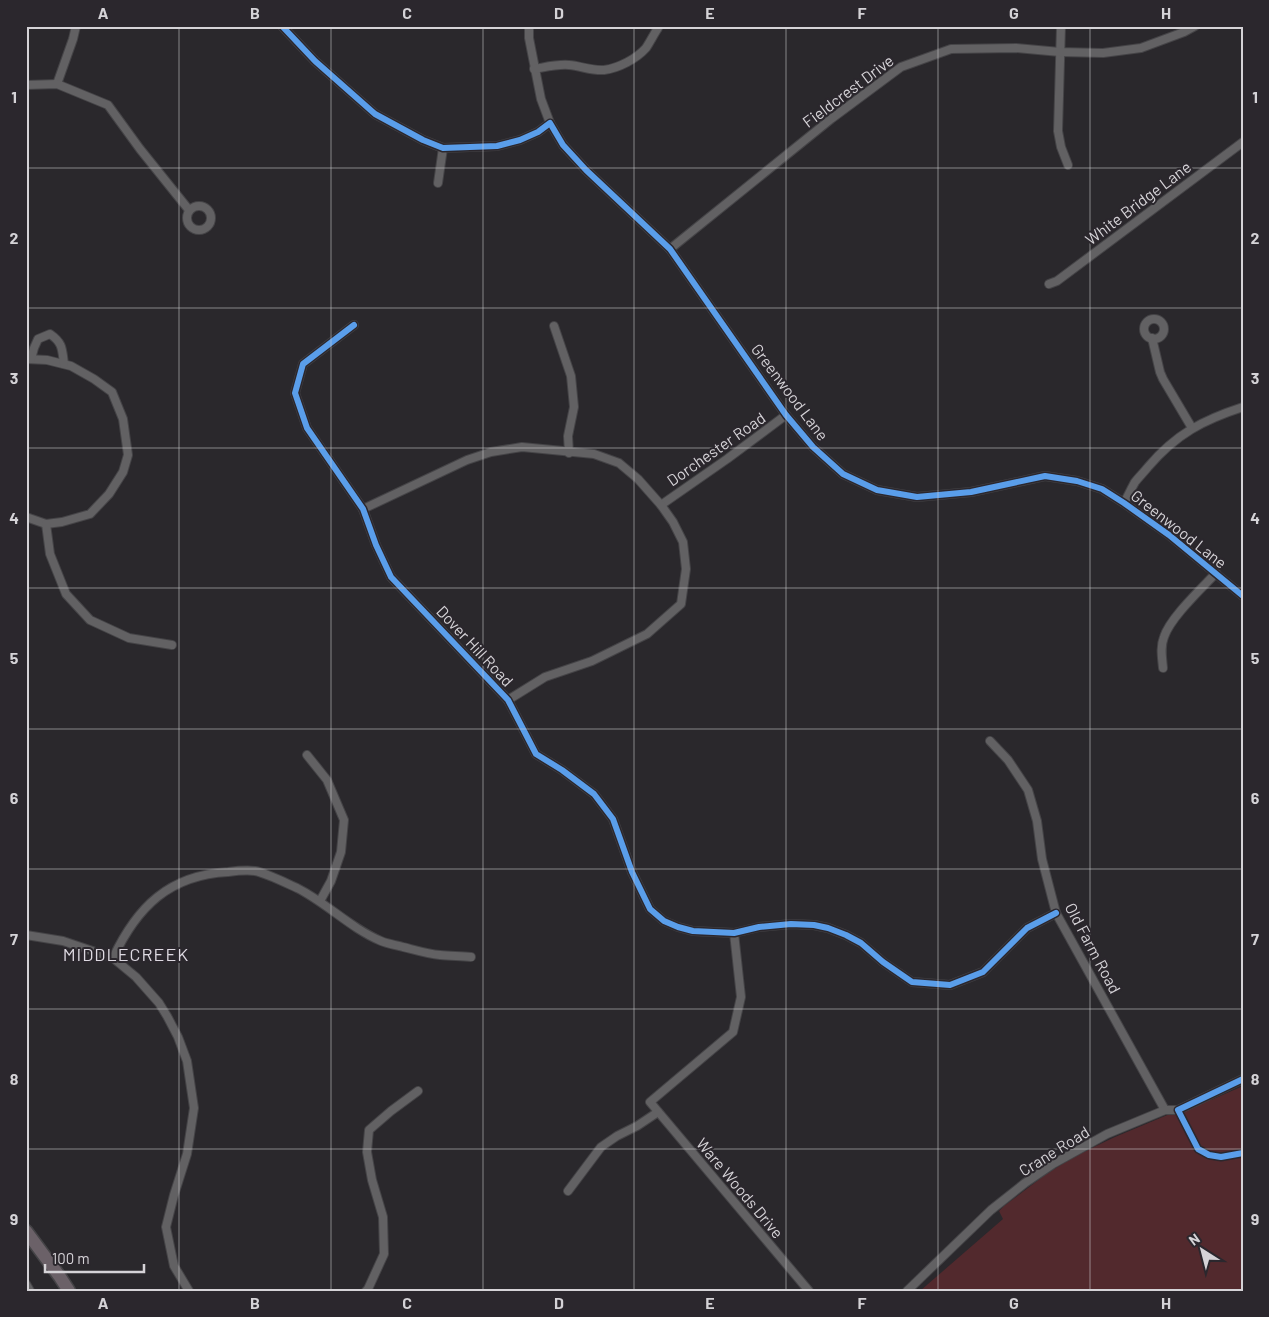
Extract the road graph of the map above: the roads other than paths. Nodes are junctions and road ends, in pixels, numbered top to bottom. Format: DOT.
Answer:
graph roads {
  1 [pos="76,26"];
  2 [pos="282,26"];
  3 [pos="529,26"];
  4 [pos="1061,26"];
  5 [pos="1195,26"];
  6 [pos="658,28"];
  7 [pos="1060,52"];
  8 [pos="534,69"];
  9 [pos="57,84"];
  10 [pos="26,85"];
  11 [pos="550,123"];
  12 [pos="1243,142"];
  13 [pos="443,148"];
  14 [pos="1068,165"];
  15 [pos="438,183"];
  16 [pos="189,210"];
  17 [pos="670,249"];
  18 [pos="1049,284"];
  19 [pos="354,325"];
  20 [pos="554,326"];
  21 [pos="1152,338"];
  22 [pos="28,360"];
  23 [pos="64,364"];
  24 [pos="1243,407"];
  25 [pos="786,415"];
  26 [pos="1192,428"];
  27 [pos="569,453"];
  28 [pos="1124,503"];
  29 [pos="661,505"];
  30 [pos="363,509"];
  31 [pos="26,517"];
  32 [pos="46,524"];
  33 [pos="1216,573"];
  34 [pos="1243,596"];
  35 [pos="172,645"];
  36 [pos="1163,668"];
  37 [pos="508,700"];
  38 [pos="990,741"];
  39 [pos="307,755"];
  40 [pos="320,901"];
  41 [pos="1056,913"];
  42 [pos="734,934"];
  43 [pos="26,935"];
  44 [pos="471,956"];
  45 [pos="113,958"];
  46 [pos="1243,1079"];
  47 [pos="418,1091"];
  48 [pos="1165,1110"];
  49 [pos="658,1112"];
  50 [pos="568,1191"];
  51 [pos="26,1232"];
  52 [pos="26,1284"];
  53 [pos="30,1291"];
  54 [pos="69,1291"];
  55 [pos="189,1291"];
  56 [pos="366,1291"];
  57 [pos="809,1291"];
  58 [pos="907,1291"];
  1 -- 9 [label="street"];
  2 -- 13 [label="street"];
  3 -- 8 [label="street, Greenwood Lane"];
  4 -- 7 [label="street"];
  5 -- 7 [label="street, Fieldcrest Drive"];
  6 -- 8 [label="street"];
  7 -- 14 [label="street"];
  7 -- 17 [label="street, Fieldcrest Drive"];
  8 -- 11 [label="street, Greenwood Lane"];
  9 -- 10 [label="street"];
  9 -- 16 [label="street"];
  11 -- 13 [label="street"];
  11 -- 17 [label="street, Greenwood Lane"];
  12 -- 18 [label="street, White Bridge Lane"];
  13 -- 15 [label="street"];
  17 -- 25 [label="street, Greenwood Lane"];
  19 -- 30 [label="street, Dover Hill Road"];
  20 -- 27 [label="street"];
  21 -- 26 [label="street"];
  22 -- 23 [label="street"];
  22 -- 23 [label="street"];
  23 -- 32 [label="street"];
  24 -- 26 [label="street"];
  25 -- 28 [label="street, Greenwood Lane"];
  25 -- 29 [label="street, Dorchester Road"];
  26 -- 28 [label="street"];
  27 -- 29 [label="street"];
  27 -- 30 [label="street"];
  28 -- 33 [label="street, Greenwood Lane"];
  29 -- 37 [label="street"];
  30 -- 37 [label="street, Dover Hill Road"];
  31 -- 32 [label="street"];
  32 -- 35 [label="street"];
  33 -- 34 [label="street, Greenwood Lane"];
  33 -- 36 [label="street"];
  37 -- 42 [label="street, Dover Hill Road"];
  38 -- 41 [label="street, Old Farm Road"];
  39 -- 40 [label="street"];
  40 -- 44 [label="street"];
  40 -- 45 [label="street"];
  41 -- 42 [label="street, Dover Hill Road"];
  41 -- 48 [label="street, Old Farm Road"];
  42 -- 49 [label="street, Ware Woods Drive"];
  43 -- 45 [label="street"];
  45 -- 55 [label="street"];
  46 -- 48 [label="street, Crane Road"];
  47 -- 56 [label="street"];
  48 -- 58 [label="street, Crane Road"];
  49 -- 50 [label="street"];
  49 -- 57 [label="street, Ware Woods Drive"];
  51 -- 54 [label="main road"];
  52 -- 53 [label="street"];
}
